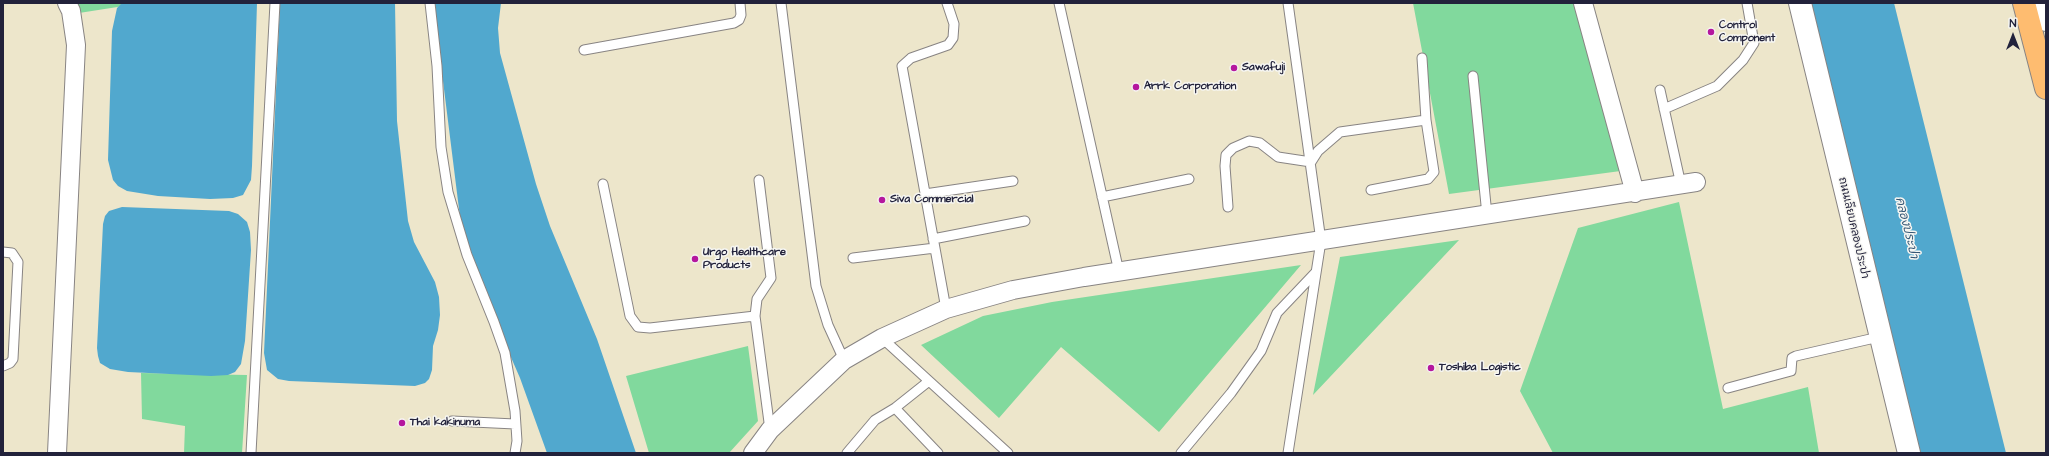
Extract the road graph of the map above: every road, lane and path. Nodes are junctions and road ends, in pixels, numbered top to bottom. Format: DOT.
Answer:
graph roads {
  1 [pos="67,3"];
  2 [pos="275,3"];
  3 [pos="430,3"];
  4 [pos="740,3"];
  5 [pos="781,3"];
  6 [pos="947,3"];
  7 [pos="1059,3"];
  8 [pos="1288,3"];
  9 [pos="1583,3"];
  10 [pos="1747,3"];
  11 [pos="1800,3"];
  12 [pos="2024,3"];
  13 [pos="2042,3"];
  14 [pos="2046,20"];
  15 [pos="584,50"];
  16 [pos="1422,58"];
  17 [pos="1473,76"];
  18 [pos="2046,88"];
  19 [pos="1660,90"];
  20 [pos="1664,108"];
  21 [pos="1426,120"];
  22 [pos="1311,162"];
  23 [pos="1189,179"];
  24 [pos="760,180"];
  25 [pos="1013,181"];
  26 [pos="603,184"];
  27 [pos="1689,184"];
  28 [pos="1371,190"];
  29 [pos="1635,193"];
  30 [pos="925,194"];
  31 [pos="1102,197"];
  32 [pos="1228,207"];
  33 [pos="1487,215"];
  34 [pos="1025,221"];
  35 [pos="1321,241"];
  36 [pos="934,244"];
  37 [pos="3,252"];
  38 [pos="853,258"];
  39 [pos="1119,272"];
  40 [pos="1315,273"];
  41 [pos="946,309"];
  42 [pos="755,316"];
  43 [pos="1880,337"];
  44 [pos="882,338"];
  45 [pos="844,360"];
  46 [pos="3,366"];
  47 [pos="929,382"];
  48 [pos="1728,388"];
  49 [pos="895,408"];
  50 [pos="452,421"];
  51 [pos="515,424"];
  52 [pos="770,430"];
  53 [pos="57,453"];
  54 [pos="250,453"];
  55 [pos="515,453"];
  56 [pos="753,453"];
  57 [pos="847,453"];
  58 [pos="938,453"];
  59 [pos="1008,453"];
  60 [pos="1181,453"];
  61 [pos="1288,453"];
  62 [pos="1909,453"];
  1 -- 53 [label="street"];
  2 -- 54 [label="lane"];
  3 -- 51 [label="lane"];
  4 -- 15 [label="lane"];
  5 -- 45 [label="lane"];
  6 -- 30 [label="lane"];
  7 -- 31 [label="lane"];
  8 -- 22 [label="lane"];
  9 -- 29 [label="street"];
  10 -- 20 [label="lane"];
  11 -- 43 [label="street, ถนนเลียบคลองประปา"];
  12 -- 18 [label="highway"];
  13 -- 14 [label="street"];
  16 -- 21 [label="lane"];
  17 -- 33 [label="lane"];
  19 -- 20 [label="lane"];
  20 -- 27 [label="lane"];
  21 -- 22 [label="lane"];
  21 -- 28 [label="lane"];
  22 -- 32 [label="lane"];
  22 -- 35 [label="lane"];
  23 -- 31 [label="lane"];
  24 -- 42 [label="lane"];
  25 -- 30 [label="lane"];
  26 -- 42 [label="lane"];
  27 -- 29 [label="street"];
  29 -- 33 [label="street"];
  30 -- 36 [label="lane"];
  31 -- 39 [label="lane"];
  33 -- 35 [label="street"];
  34 -- 36 [label="lane"];
  35 -- 39 [label="street"];
  35 -- 40 [label="lane"];
  36 -- 38 [label="lane"];
  36 -- 41 [label="lane"];
  37 -- 46 [label="lane"];
  39 -- 41 [label="street"];
  40 -- 60 [label="lane"];
  40 -- 61 [label="lane"];
  41 -- 44 [label="street"];
  42 -- 52 [label="lane"];
  43 -- 48 [label="lane"];
  43 -- 62 [label="street, ถนนเลียบคลองประปา"];
  44 -- 45 [label="street"];
  44 -- 47 [label="lane"];
  45 -- 52 [label="street"];
  47 -- 49 [label="lane"];
  47 -- 59 [label="lane"];
  49 -- 57 [label="lane"];
  49 -- 58 [label="lane"];
  50 -- 51 [label="lane"];
  51 -- 55 [label="lane"];
  52 -- 56 [label="street"];
}
